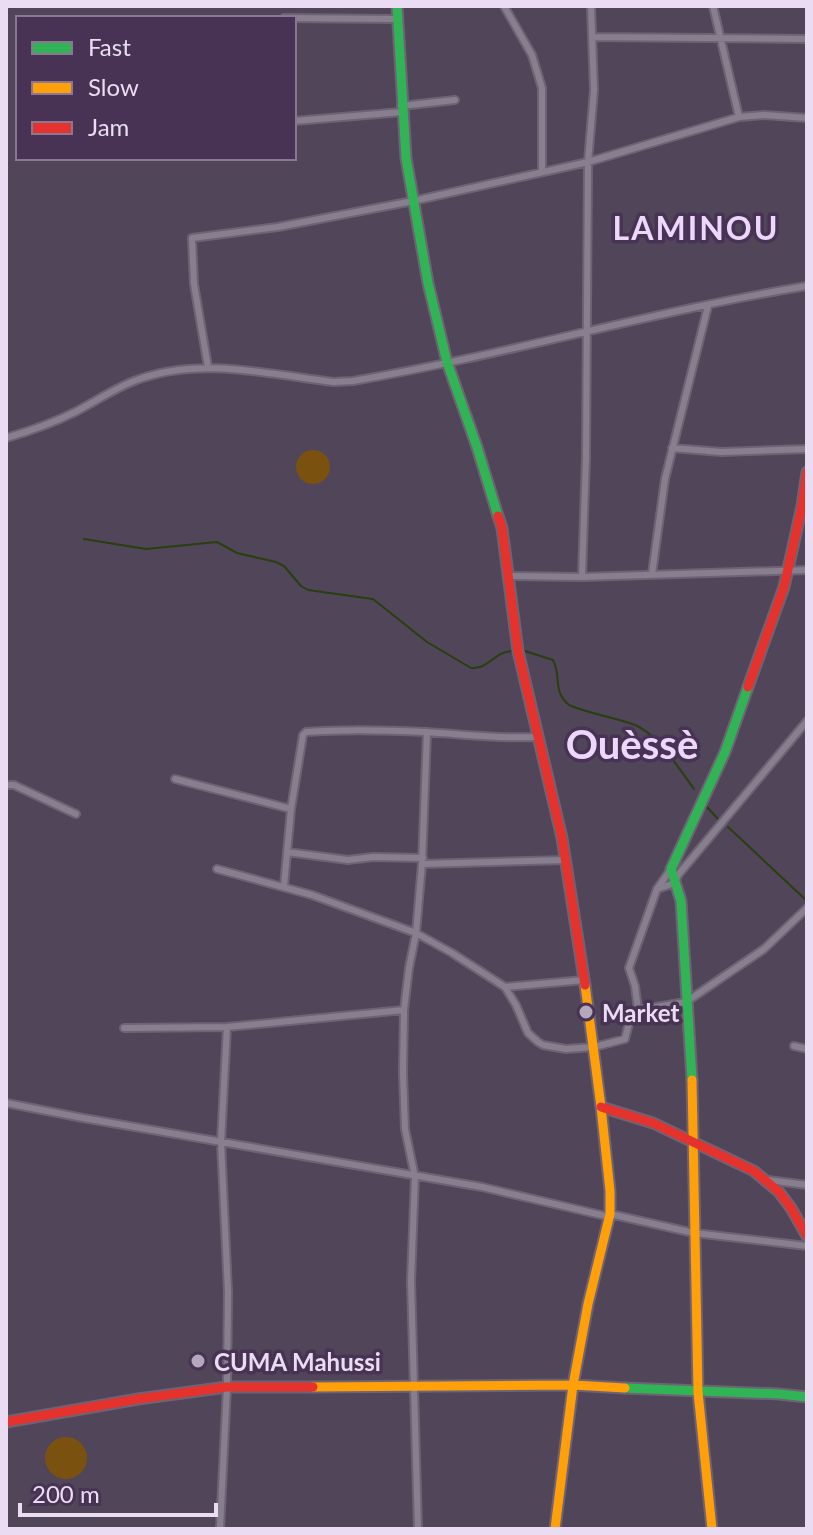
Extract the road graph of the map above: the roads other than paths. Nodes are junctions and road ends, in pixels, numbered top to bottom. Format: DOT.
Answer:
graph roads {
  1 [pos="397,6"];
  2 [pos="504,6"];
  3 [pos="591,6"];
  4 [pos="713,6"];
  5 [pos="296,18"];
  6 [pos="396,19"];
  7 [pos="593,37"];
  8 [pos="721,39"];
  9 [pos="807,39"];
  10 [pos="455,100"];
  11 [pos="402,109"];
  12 [pos="739,117"];
  13 [pos="807,118"];
  14 [pos="296,121"];
  15 [pos="588,162"];
  16 [pos="542,172"];
  17 [pos="413,201"];
  18 [pos="807,286"];
  19 [pos="708,306"];
  20 [pos="587,332"];
  21 [pos="447,362"];
  22 [pos="208,367"];
  23 [pos="6,438"];
  24 [pos="672,448"];
  25 [pos="807,449"];
  26 [pos="807,472"];
  27 [pos="805,505"];
  28 [pos="807,570"];
  29 [pos="788,571"];
  30 [pos="652,574"];
  31 [pos="509,576"];
  32 [pos="582,577"];
  33 [pos="807,721"];
  34 [pos="427,732"];
  35 [pos="537,737"];
  36 [pos="175,779"];
  37 [pos="6,785"];
  38 [pos="291,809"];
  39 [pos="76,814"];
  40 [pos="287,852"];
  41 [pos="566,860"];
  42 [pos="422,861"];
  43 [pos="217,869"];
  44 [pos="671,869"];
  45 [pos="675,883"];
  46 [pos="284,886"];
  47 [pos="657,889"];
  48 [pos="807,908"];
  49 [pos="416,933"];
  50 [pos="584,980"];
  51 [pos="505,987"];
  52 [pos="686,1002"];
  53 [pos="404,1010"];
  54 [pos="638,1010"];
  55 [pos="227,1027"];
  56 [pos="124,1028"];
  57 [pos="794,1046"];
  58 [pos="594,1047"];
  59 [pos="807,1049"];
  60 [pos="6,1103"];
  61 [pos="601,1107"];
  62 [pos="693,1141"];
  63 [pos="221,1142"];
  64 [pos="415,1177"];
  65 [pos="768,1180"];
  66 [pos="807,1185"];
  67 [pos="610,1215"];
  68 [pos="694,1233"];
  69 [pos="807,1236"];
  70 [pos="807,1246"];
  71 [pos="573,1385"];
  72 [pos="414,1386"];
  73 [pos="227,1387"];
  74 [pos="698,1392"];
  75 [pos="807,1397"];
  76 [pos="6,1422"];
  77 [pos="220,1529"];
  78 [pos="418,1529"];
  79 [pos="555,1529"];
  80 [pos="712,1529"];
  1 -- 6 [label="street"];
  2 -- 16 [label="street"];
  3 -- 7 [label="street"];
  4 -- 8 [label="street"];
  5 -- 6 [label="street"];
  6 -- 11 [label="street"];
  7 -- 8 [label="street"];
  7 -- 15 [label="street"];
  8 -- 9 [label="street"];
  8 -- 12 [label="street"];
  10 -- 11 [label="street"];
  11 -- 14 [label="street"];
  11 -- 17 [label="street"];
  12 -- 13 [label="street"];
  12 -- 15 [label="street"];
  15 -- 16 [label="street"];
  15 -- 20 [label="street"];
  16 -- 17 [label="street"];
  17 -- 21 [label="street"];
  17 -- 22 [label="street"];
  18 -- 19 [label="street"];
  19 -- 20 [label="street"];
  19 -- 24 [label="street"];
  20 -- 21 [label="street"];
  20 -- 32 [label="street"];
  21 -- 22 [label="street"];
  21 -- 31 [label="street"];
  22 -- 23 [label="street"];
  24 -- 25 [label="street"];
  24 -- 30 [label="street"];
  26 -- 27 [label="street"];
  27 -- 29 [label="street"];
  28 -- 29 [label="street"];
  29 -- 30 [label="street"];
  29 -- 44 [label="street"];
  30 -- 32 [label="street"];
  31 -- 32 [label="street"];
  31 -- 35 [label="street"];
  33 -- 45 [label="street"];
  34 -- 35 [label="street"];
  34 -- 38 [label="street"];
  34 -- 42 [label="street"];
  35 -- 41 [label="street"];
  36 -- 38 [label="street"];
  37 -- 39 [label="street"];
  38 -- 40 [label="street"];
  40 -- 42 [label="street"];
  40 -- 46 [label="street"];
  41 -- 42 [label="street"];
  41 -- 50 [label="street"];
  42 -- 49 [label="street"];
  43 -- 46 [label="street"];
  44 -- 45 [label="street"];
  44 -- 47 [label="street"];
  45 -- 47 [label="street"];
  45 -- 52 [label="street"];
  46 -- 49 [label="street"];
  47 -- 54 [label="street"];
  48 -- 52 [label="street"];
  49 -- 51 [label="street"];
  49 -- 53 [label="street"];
  50 -- 51 [label="street"];
  50 -- 58 [label="street"];
  51 -- 58 [label="street"];
  52 -- 54 [label="street"];
  52 -- 62 [label="street"];
  53 -- 55 [label="street"];
  53 -- 64 [label="street"];
  54 -- 58 [label="street"];
  55 -- 56 [label="street"];
  55 -- 63 [label="street"];
  57 -- 59 [label="street"];
  58 -- 61 [label="street"];
  60 -- 63 [label="street"];
  61 -- 62 [label="street"];
  61 -- 67 [label="street"];
  62 -- 65 [label="street"];
  62 -- 68 [label="street"];
  63 -- 64 [label="street"];
  63 -- 73 [label="street"];
  64 -- 67 [label="street"];
  64 -- 72 [label="street"];
  65 -- 66 [label="street"];
  65 -- 69 [label="street"];
  67 -- 68 [label="street"];
  67 -- 71 [label="street"];
  68 -- 70 [label="street"];
  68 -- 74 [label="street"];
  71 -- 72 [label="street"];
  71 -- 74 [label="street"];
  71 -- 79 [label="street"];
  72 -- 73 [label="street"];
  72 -- 78 [label="street"];
  73 -- 76 [label="street"];
  73 -- 77 [label="street"];
  74 -- 75 [label="street"];
  74 -- 80 [label="street"];
}
